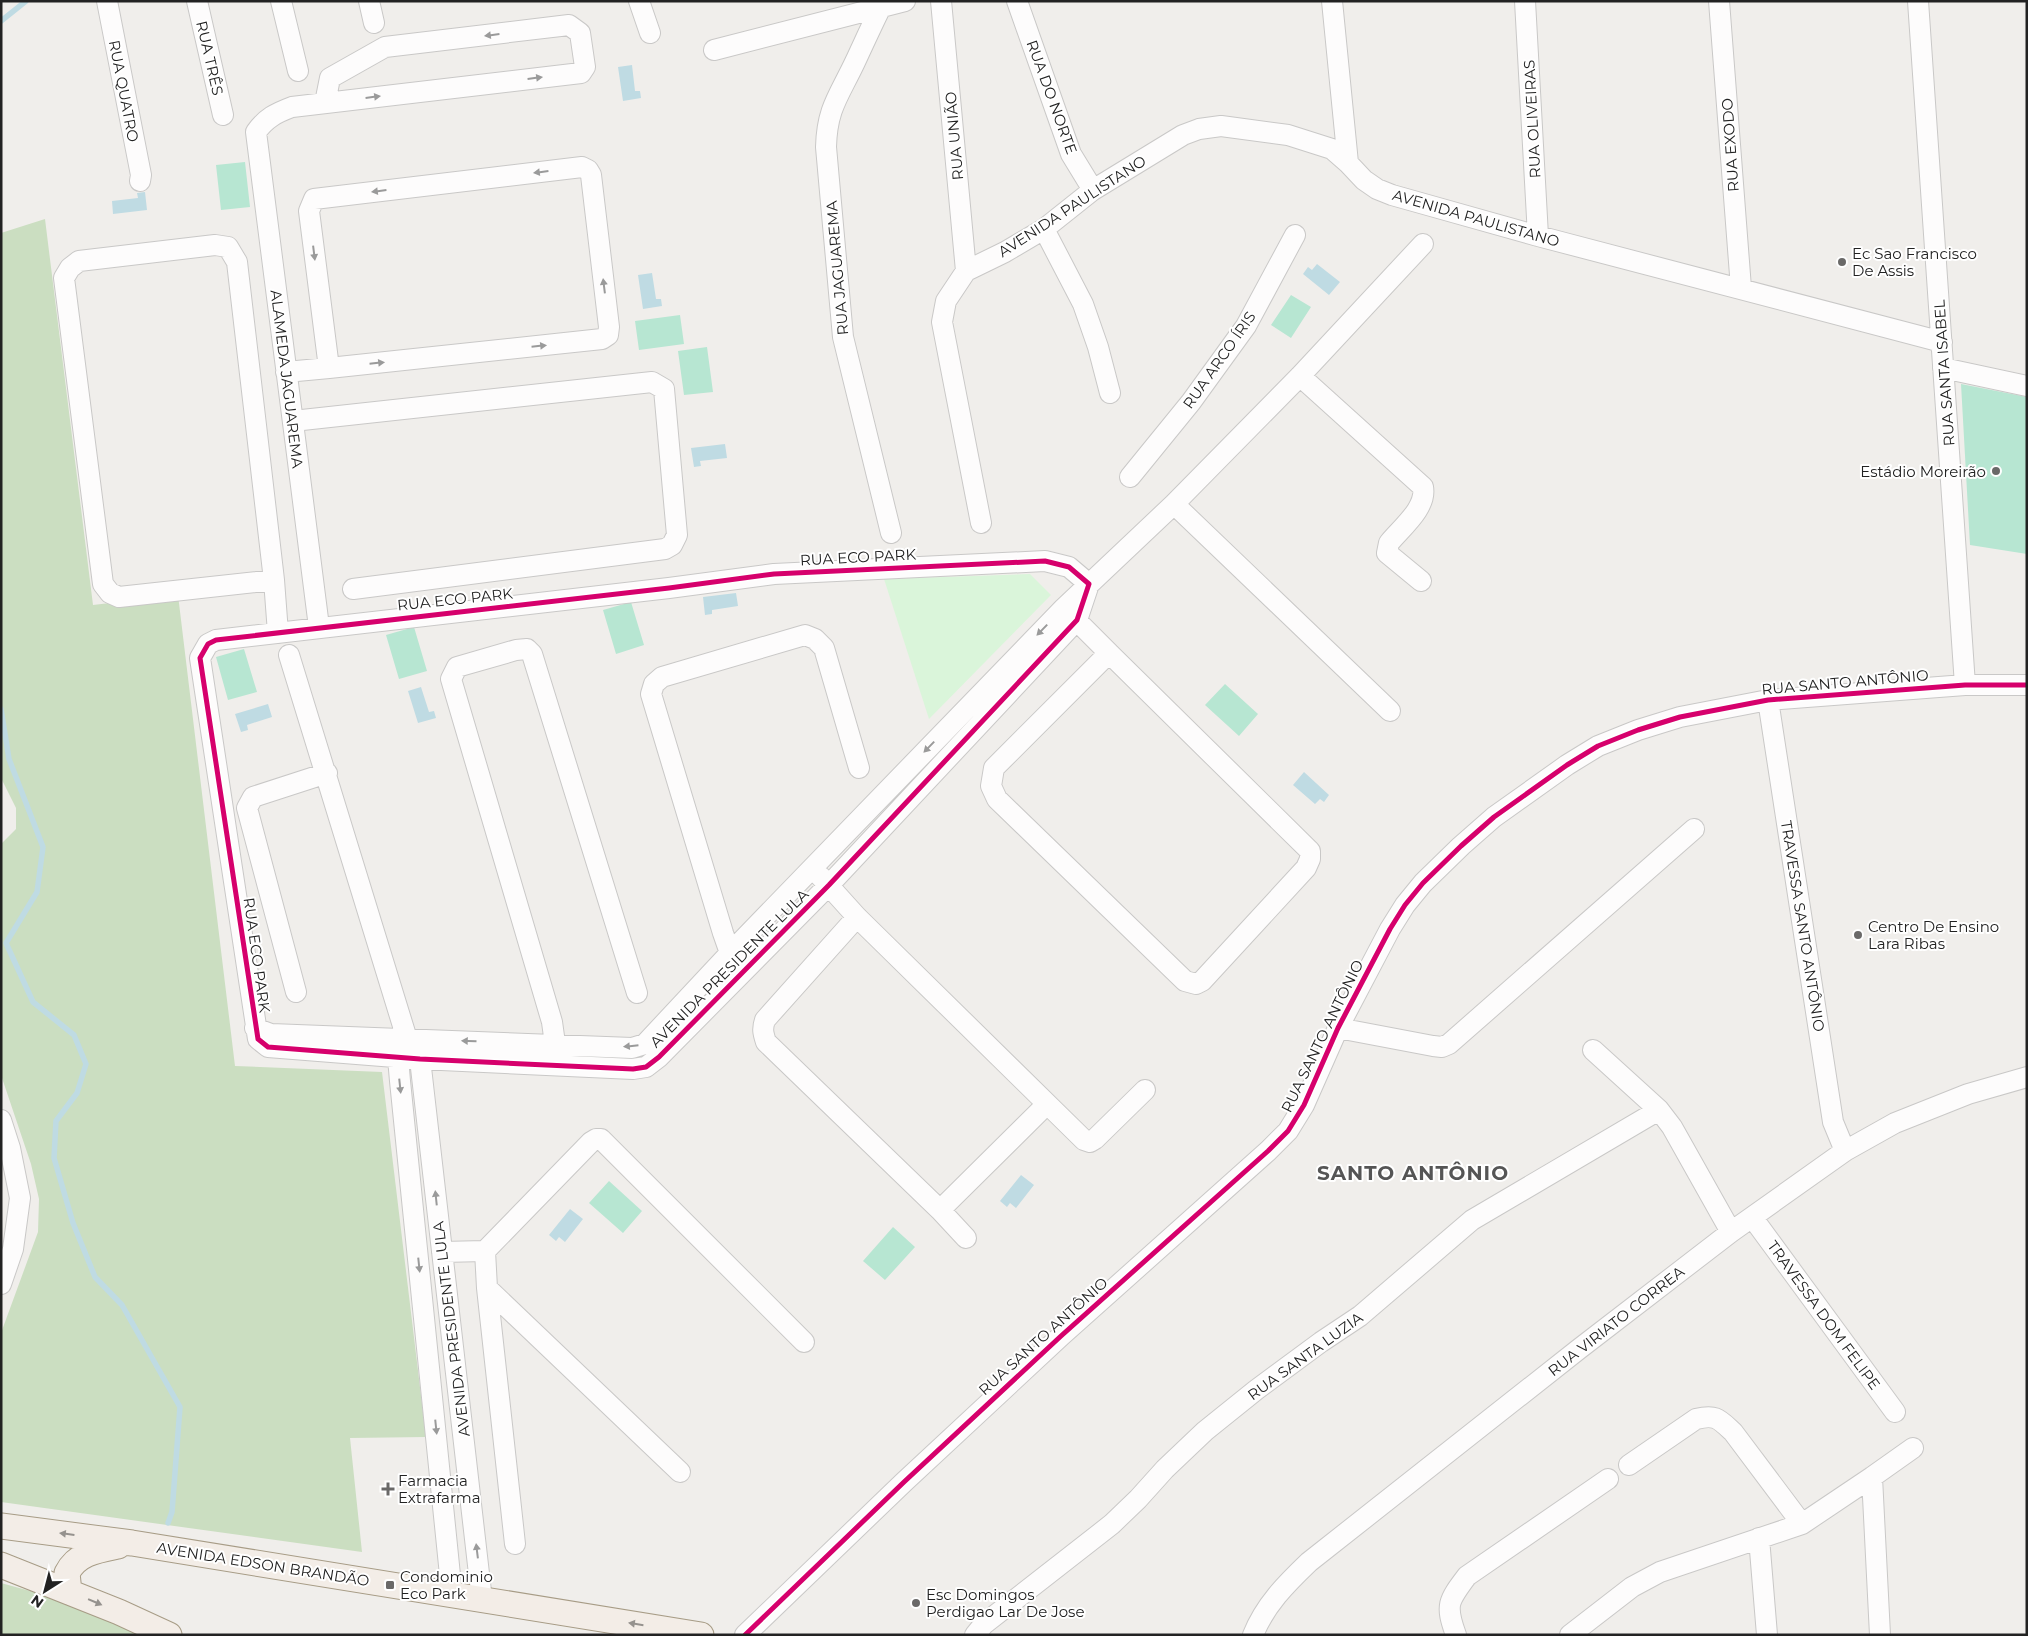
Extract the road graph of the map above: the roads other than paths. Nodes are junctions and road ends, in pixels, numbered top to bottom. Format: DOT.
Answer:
graph roads {
  1 [pos="107,1"];
  2 [pos="197,1"];
  3 [pos="281,1"];
  4 [pos="369,1"];
  5 [pos="639,1"];
  6 [pos="905,1"];
  7 [pos="941,1"];
  8 [pos="1017,1"];
  9 [pos="1332,1"];
  10 [pos="1525,1"];
  11 [pos="1719,1"];
  12 [pos="1918,1"];
  13 [pos="880,9"];
  14 [pos="374,23"];
  15 [pos="650,33"];
  16 [pos="714,50"];
  17 [pos="298,71"];
  18 [pos="325,103"];
  19 [pos="223,115"];
  20 [pos="1348,162"];
  21 [pos="140,181"];
  22 [pos="1093,190"];
  23 [pos="1044,229"];
  24 [pos="1295,235"];
  25 [pos="1538,236"];
  26 [pos="1423,244"];
  27 [pos="966,271"];
  28 [pos="1741,288"];
  29 [pos="1942,342"];
  30 [pos="329,368"];
  31 [pos="1943,368"];
  32 [pos="286,372"];
  33 [pos="1300,376"];
  34 [pos="2027,386"];
  35 [pos="1110,393"];
  36 [pos="293,421"];
  37 [pos="1130,477"];
  38 [pos="1174,504"];
  39 [pos="981,523"];
  40 [pos="891,533"];
  41 [pos="274,580"];
  42 [pos="1421,581"];
  43 [pos="1089,584"];
  44 [pos="353,589"];
  45 [pos="1070,614"];
  46 [pos="319,627"];
  47 [pos="278,633"];
  48 [pos="1109,653"];
  49 [pos="290,656"];
  50 [pos="1965,684"];
  51 [pos="2027,685"];
  52 [pos="1768,700"];
  53 [pos="1390,711"];
  54 [pos="859,768"];
  55 [pos="327,773"];
  56 [pos="1694,829"];
  57 [pos="813,867"];
  58 [pos="829,885"];
  59 [pos="857,917"];
  60 [pos="730,953"];
  61 [pos="747,968"];
  62 [pos="296,992"];
  63 [pos="637,993"];
  64 [pos="255,1028"];
  65 [pos="1338,1028"];
  66 [pos="407,1040"];
  67 [pos="556,1044"];
  68 [pos="1593,1050"];
  69 [pos="398,1058"];
  70 [pos="420,1059"];
  71 [pos="557,1066"];
  72 [pos="2027,1077"];
  73 [pos="1145,1090"];
  74 [pos="1046,1105"];
  75 [pos="1659,1110"];
  76 [pos="1,1120"];
  77 [pos="1844,1151"];
  78 [pos="940,1210"];
  79 [pos="1752,1217"];
  80 [pos="1731,1232"];
  81 [pos="966,1238"];
  82 [pos="484,1251"];
  83 [pos="442,1252"];
  84 [pos="1,1284"];
  85 [pos="487,1288"];
  86 [pos="804,1342"];
  87 [pos="459,1391"];
  88 [pos="433,1394"];
  89 [pos="1895,1412"];
  90 [pos="1913,1448"];
  91 [pos="1629,1465"];
  92 [pos="680,1472"];
  93 [pos="1872,1478"];
  94 [pos="1608,1479"];
  95 [pos="1802,1524"];
  96 [pos="1,1526"];
  97 [pos="1758,1538"];
  98 [pos="132,1543"];
  99 [pos="515,1544"];
  100 [pos="1,1565"];
  101 [pos="69,1592"];
  102 [pos="452,1595"];
  103 [pos="482,1600"];
  104 [pos="169,1635"];
  105 [pos="701,1635"];
  106 [pos="745,1635"];
  107 [pos="975,1635"];
  108 [pos="1253,1635"];
  109 [pos="1456,1635"];
  110 [pos="1570,1635"];
  111 [pos="1768,1635"];
  112 [pos="1880,1635"];
  1 -- 21 [label="street, RUA QUATRO"];
  2 -- 19 [label="street, RUA TRÊS"];
  3 -- 17 [label="street"];
  4 -- 14 [label="street"];
  5 -- 15 [label="street"];
  6 -- 13 [label="street"];
  7 -- 27 [label="street, RUA UNIÃO"];
  8 -- 22 [label="street, RUA DO NORTE"];
  9 -- 20 [label="street"];
  10 -- 25 [label="street, RUA OLIVEIRAS"];
  11 -- 28 [label="street, RUA EXODO"];
  12 -- 29 [label="street, RUA SANTA ISABEL"];
  13 -- 16 [label="street"];
  13 -- 40 [label="street, RUA JAGUAREMA"];
  18 -- 18 [label="street, one-way"];
  18 -- 32 [label="street, ALAMEDA JAGUAREMA"];
  20 -- 22 [label="street, AVENIDA PAULISTANO"];
  20 -- 25 [label="street, AVENIDA PAULISTANO"];
  22 -- 23 [label="street, AVENIDA PAULISTANO"];
  23 -- 27 [label="street, AVENIDA PAULISTANO"];
  23 -- 35 [label="street"];
  24 -- 37 [label="street, RUA ARCO ÍRIS"];
  25 -- 28 [label="street, AVENIDA PAULISTANO"];
  26 -- 33 [label="street"];
  27 -- 39 [label="street"];
  28 -- 29 [label="street, AVENIDA PAULISTANO"];
  29 -- 31 [label="street, RUA SANTA ISABEL"];
  30 -- 30 [label="street, one-way"];
  30 -- 32 [label="street"];
  31 -- 34 [label="street"];
  31 -- 50 [label="street, RUA SANTA ISABEL"];
  32 -- 36 [label="street, ALAMEDA JAGUAREMA"];
  33 -- 38 [label="street"];
  33 -- 42 [label="street"];
  36 -- 44 [label="street"];
  36 -- 46 [label="street, ALAMEDA JAGUAREMA"];
  38 -- 43 [label="street"];
  38 -- 53 [label="street"];
  41 -- 41 [label="street"];
  41 -- 47 [label="street"];
  43 -- 45 [label="street, AVENIDA PRESIDENTE LULA"];
  43 -- 46 [label="street, RUA ECO PARK"];
  45 -- 48 [label="street"];
  45 -- 57 [label="street, AVENIDA PRESIDENTE LULA, one-way"];
  45 -- 58 [label="street, AVENIDA PRESIDENTE LULA"];
  46 -- 47 [label="street, RUA ECO PARK"];
  47 -- 64 [label="street, RUA ECO PARK"];
  48 -- 48 [label="street"];
  49 -- 55 [label="street"];
  50 -- 51 [label="street, RUA SANTO ANTÔNIO"];
  50 -- 52 [label="street, RUA SANTO ANTÔNIO"];
  52 -- 65 [label="street, RUA SANTO ANTÔNIO"];
  52 -- 77 [label="street, TRAVESSA SANTO ANTÔNIO"];
  54 -- 60 [label="street"];
  55 -- 62 [label="street"];
  55 -- 66 [label="street"];
  56 -- 65 [label="street"];
  57 -- 58 [label="street"];
  57 -- 60 [label="street, AVENIDA PRESIDENTE LULA"];
  58 -- 59 [label="street"];
  58 -- 61 [label="street, AVENIDA PRESIDENTE LULA"];
  59 -- 74 [label="street"];
  59 -- 78 [label="street"];
  60 -- 61 [label="street"];
  60 -- 67 [label="street, AVENIDA PRESIDENTE LULA, one-way"];
  61 -- 71 [label="street, AVENIDA PRESIDENTE LULA"];
  63 -- 67 [label="street"];
  64 -- 66 [label="street, AVENIDA PRESIDENTE LULA"];
  64 -- 69 [label="street, AVENIDA PRESIDENTE LULA"];
  65 -- 106 [label="street, RUA SANTO ANTÔNIO"];
  67 -- 66 [label="street, AVENIDA PRESIDENTE LULA, one-way"];
  66 -- 69 [label="street"];
  66 -- 70 [label="street, AVENIDA PRESIDENTE LULA"];
  67 -- 71 [label="street"];
  68 -- 75 [label="street"];
  69 -- 70 [label="street, AVENIDA PRESIDENTE LULA"];
  69 -- 88 [label="street, AVENIDA PRESIDENTE LULA, one-way"];
  70 -- 71 [label="street, AVENIDA PRESIDENTE LULA"];
  83 -- 70 [label="street, AVENIDA PRESIDENTE LULA, one-way"];
  72 -- 77 [label="street, RUA VIRIATO CORREA"];
  73 -- 74 [label="street"];
  74 -- 78 [label="street"];
  75 -- 80 [label="street"];
  75 -- 107 [label="street, RUA SANTA LUZIA"];
  76 -- 84 [label="street"];
  77 -- 79 [label="street, RUA VIRIATO CORREA"];
  78 -- 81 [label="street"];
  79 -- 80 [label="street, RUA VIRIATO CORREA"];
  79 -- 89 [label="street, TRAVESSA DOM FELIPE"];
  80 -- 108 [label="street, RUA VIRIATO CORREA"];
  82 -- 83 [label="street"];
  82 -- 85 [label="street"];
  82 -- 86 [label="street"];
  83 -- 87 [label="street, AVENIDA PRESIDENTE LULA"];
  85 -- 92 [label="street"];
  85 -- 99 [label="street"];
  87 -- 88 [label="street"];
  103 -- 87 [label="street, AVENIDA PRESIDENTE LULA, one-way"];
  88 -- 102 [label="street, AVENIDA PRESIDENTE LULA, one-way"];
  90 -- 93 [label="street"];
  91 -- 95 [label="street"];
  93 -- 95 [label="street"];
  93 -- 112 [label="street"];
  94 -- 109 [label="street"];
  95 -- 97 [label="street"];
  98 -- 96 [label="main road, AVENIDA EDSON BRANDÃO, one-way"];
  97 -- 110 [label="street"];
  97 -- 111 [label="street"];
  98 -- 101 [label="main road"];
  98 -- 102 [label="main road, AVENIDA EDSON BRANDÃO"];
  100 -- 101 [label="main road"];
  101 -- 104 [label="main road, one-way"];
  102 -- 103 [label="main road, AVENIDA EDSON BRANDÃO"];
  105 -- 103 [label="main road, AVENIDA EDSON BRANDÃO, one-way"];
}
